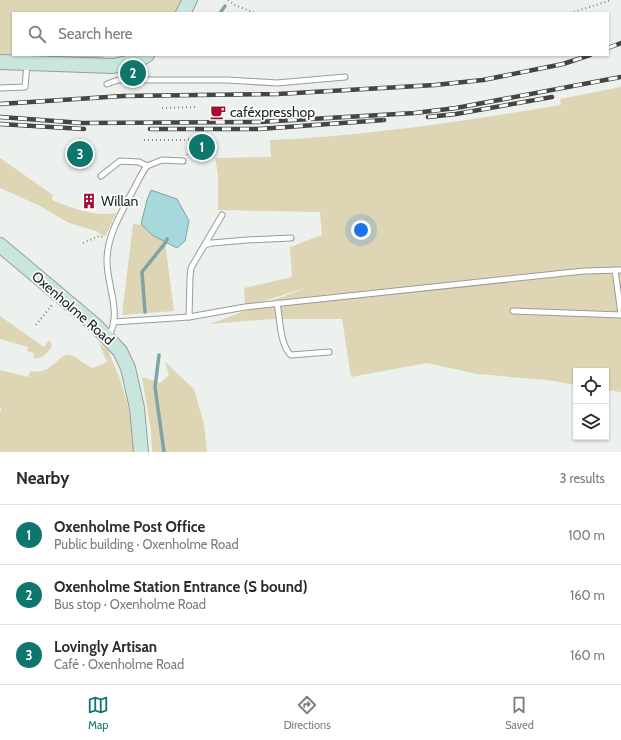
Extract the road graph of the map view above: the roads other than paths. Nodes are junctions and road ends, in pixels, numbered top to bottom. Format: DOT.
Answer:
graph roads {
  1 [pos="190,0"];
  2 [pos="184,12"];
  3 [pos="145,56"];
  4 [pos="0,62"];
  5 [pos="27,64"];
  6 [pos="345,77"];
  7 [pos="107,84"];
  8 [pos="0,88"];
  9 [pos="183,161"];
  10 [pos="146,166"];
  11 [pos="102,176"];
  12 [pos="222,215"];
  13 [pos="291,238"];
  14 [pos="0,245"];
  15 [pos="205,245"];
  16 [pos="614,270"];
  17 [pos="621,270"];
  18 [pos="277,303"];
  19 [pos="513,312"];
  20 [pos="621,314"];
  21 [pos="189,317"];
  22 [pos="114,322"];
  23 [pos="108,337"];
  24 [pos="329,352"];
  25 [pos="142,452"];
  1 -- 2 [label="main road"];
  3 -- 5 [label="main road"];
  4 -- 5 [label="main road"];
  5 -- 8 [label="lane"];
  6 -- 7 [label="lane"];
  9 -- 10 [label="lane"];
  10 -- 11 [label="lane"];
  10 -- 22 [label="lane"];
  12 -- 15 [label="lane"];
  13 -- 15 [label="lane"];
  14 -- 23 [label="main road, Oxenholme Road"];
  15 -- 21 [label="lane"];
  16 -- 17 [label="lane"];
  16 -- 18 [label="lane"];
  16 -- 20 [label="lane"];
  18 -- 21 [label="lane"];
  18 -- 24 [label="lane"];
  19 -- 20 [label="lane"];
  21 -- 22 [label="lane"];
  22 -- 23 [label="lane"];
  23 -- 25 [label="main road, Oxenholme Road"];
}
